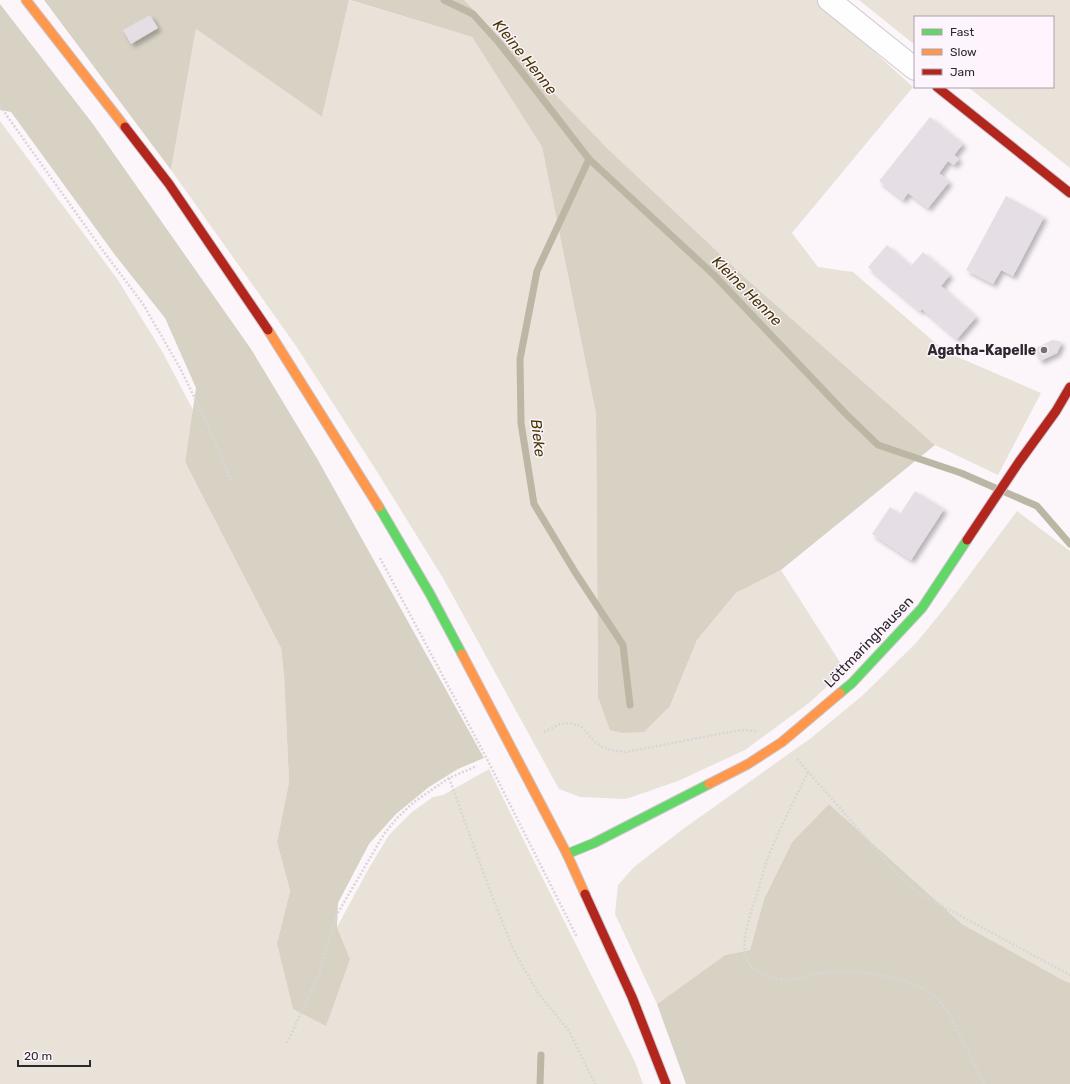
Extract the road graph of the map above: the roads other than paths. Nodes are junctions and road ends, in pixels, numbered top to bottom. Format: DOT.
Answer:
graph roads {
  1 [pos="26,0"];
  2 [pos="829,0"];
  3 [pos="914,68"];
  4 [pos="938,88"];
  5 [pos="1070,193"];
  6 [pos="1070,387"];
  7 [pos="567,854"];
  8 [pos="666,1084"];
  1 -- 7 [label="main road"];
  2 -- 3 [label="street"];
  4 -- 5 [label="main road"];
  6 -- 7 [label="main road, Löttmaringhausen"];
  7 -- 8 [label="main road"];
}
